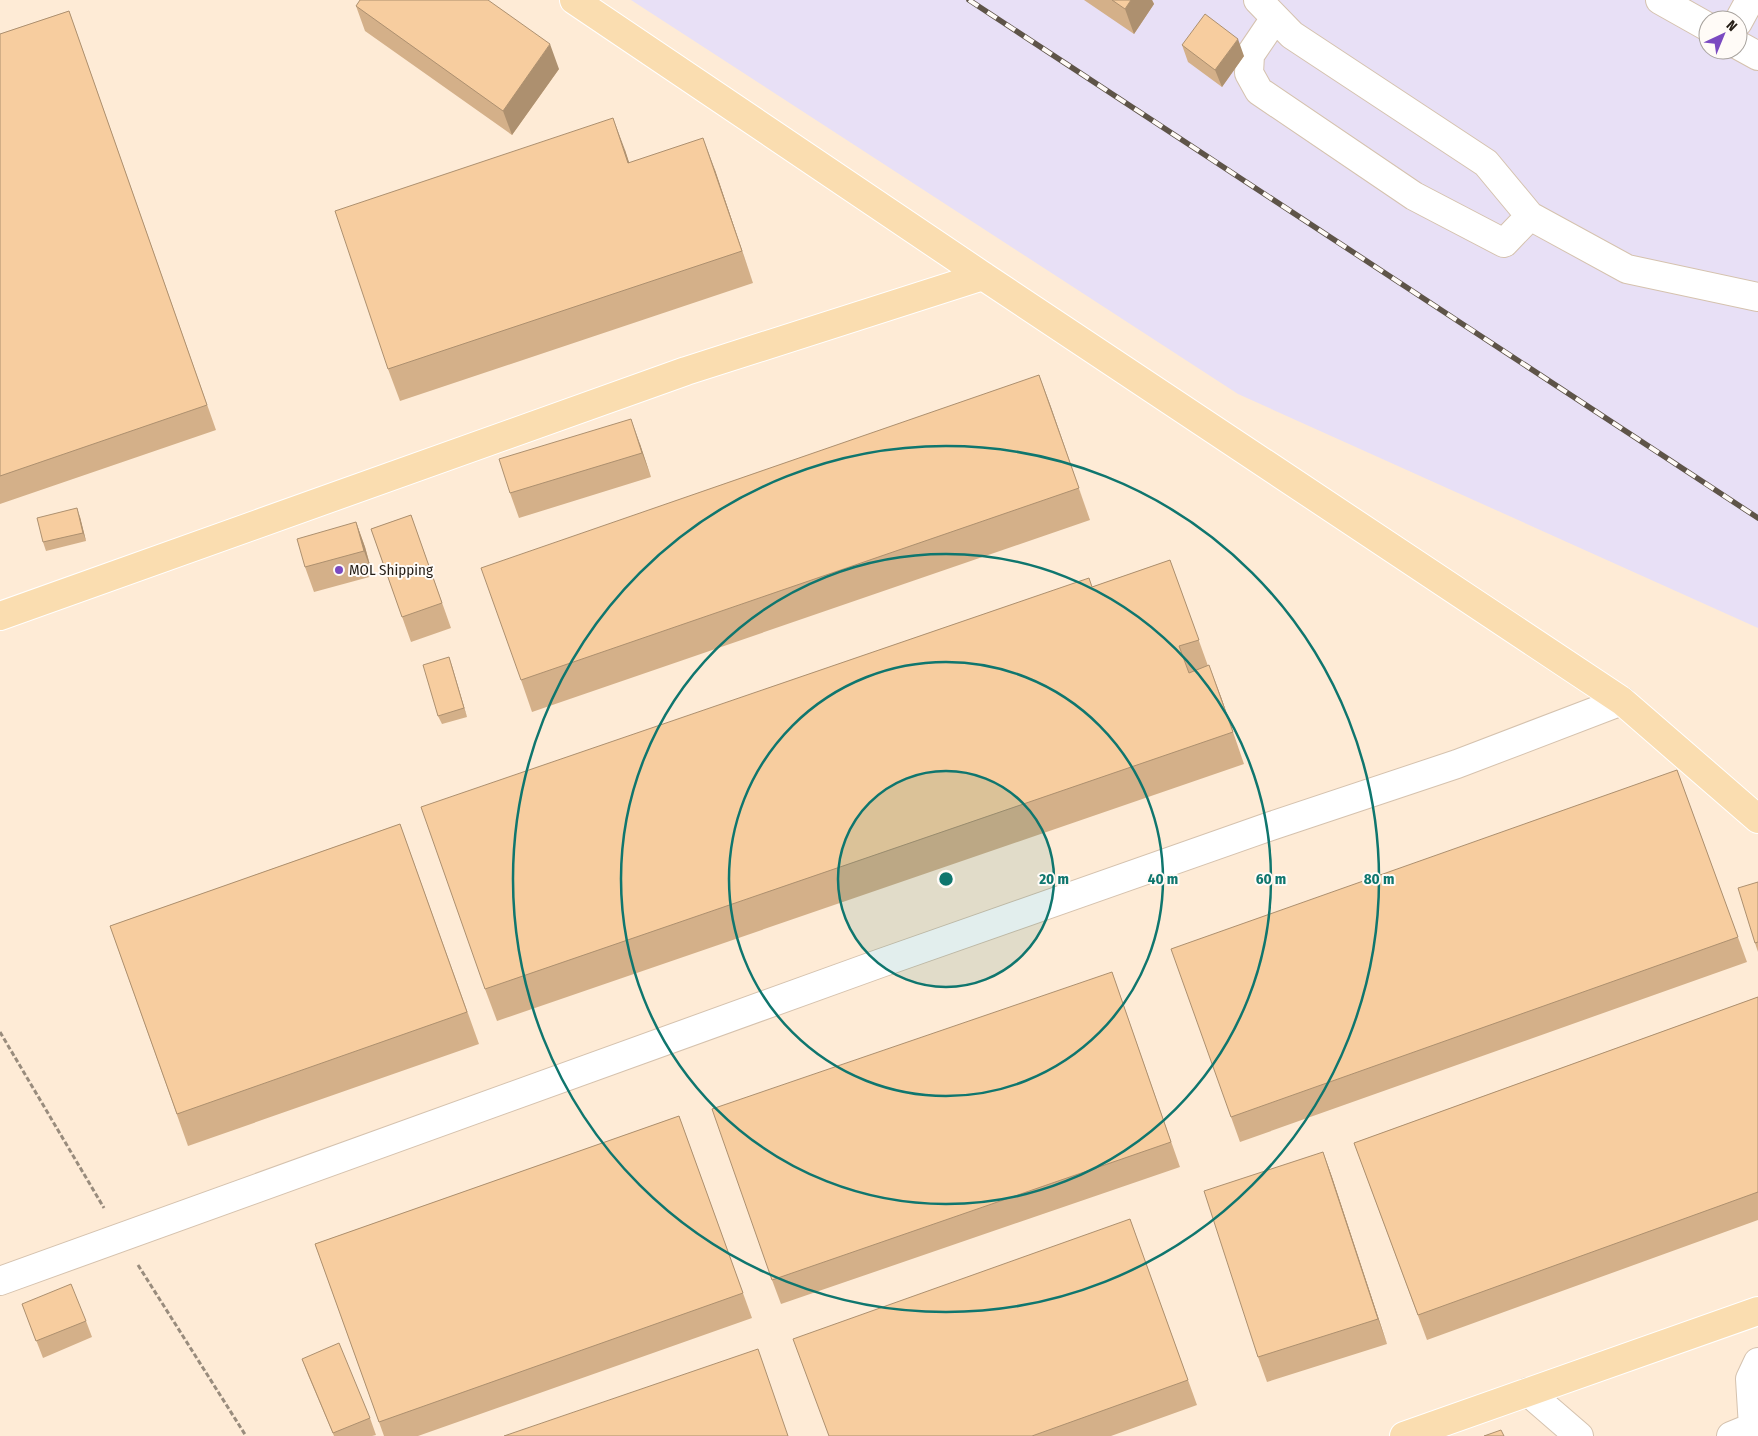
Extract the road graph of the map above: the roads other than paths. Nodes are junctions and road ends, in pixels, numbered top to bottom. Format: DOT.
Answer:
graph roads {
  1 [pos="574,0"];
  2 [pos="1660,0"];
  3 [pos="1266,9"];
  4 [pos="1698,22"];
  5 [pos="1530,216"];
  6 [pos="982,276"];
  7 [pos="1758,297"];
  8 [pos="0,616"];
  9 [pos="1622,701"];
  10 [pos="1758,819"];
  11 [pos="0,1280"];
  12 [pos="1758,1311"];
  13 [pos="1758,1362"];
  14 [pos="1528,1392"];
  15 [pos="1746,1433"];
  16 [pos="1404,1436"];
  17 [pos="1579,1436"];
  1 -- 6 [label="main road"];
  2 -- 4 [label="street"];
  3 -- 5 [label="street"];
  3 -- 5 [label="street"];
  5 -- 7 [label="street"];
  6 -- 8 [label="main road"];
  6 -- 9 [label="main road"];
  9 -- 10 [label="main road"];
  9 -- 11 [label="street"];
  12 -- 14 [label="main road"];
  13 -- 15 [label="street"];
  14 -- 16 [label="main road"];
  14 -- 17 [label="street"];
}
